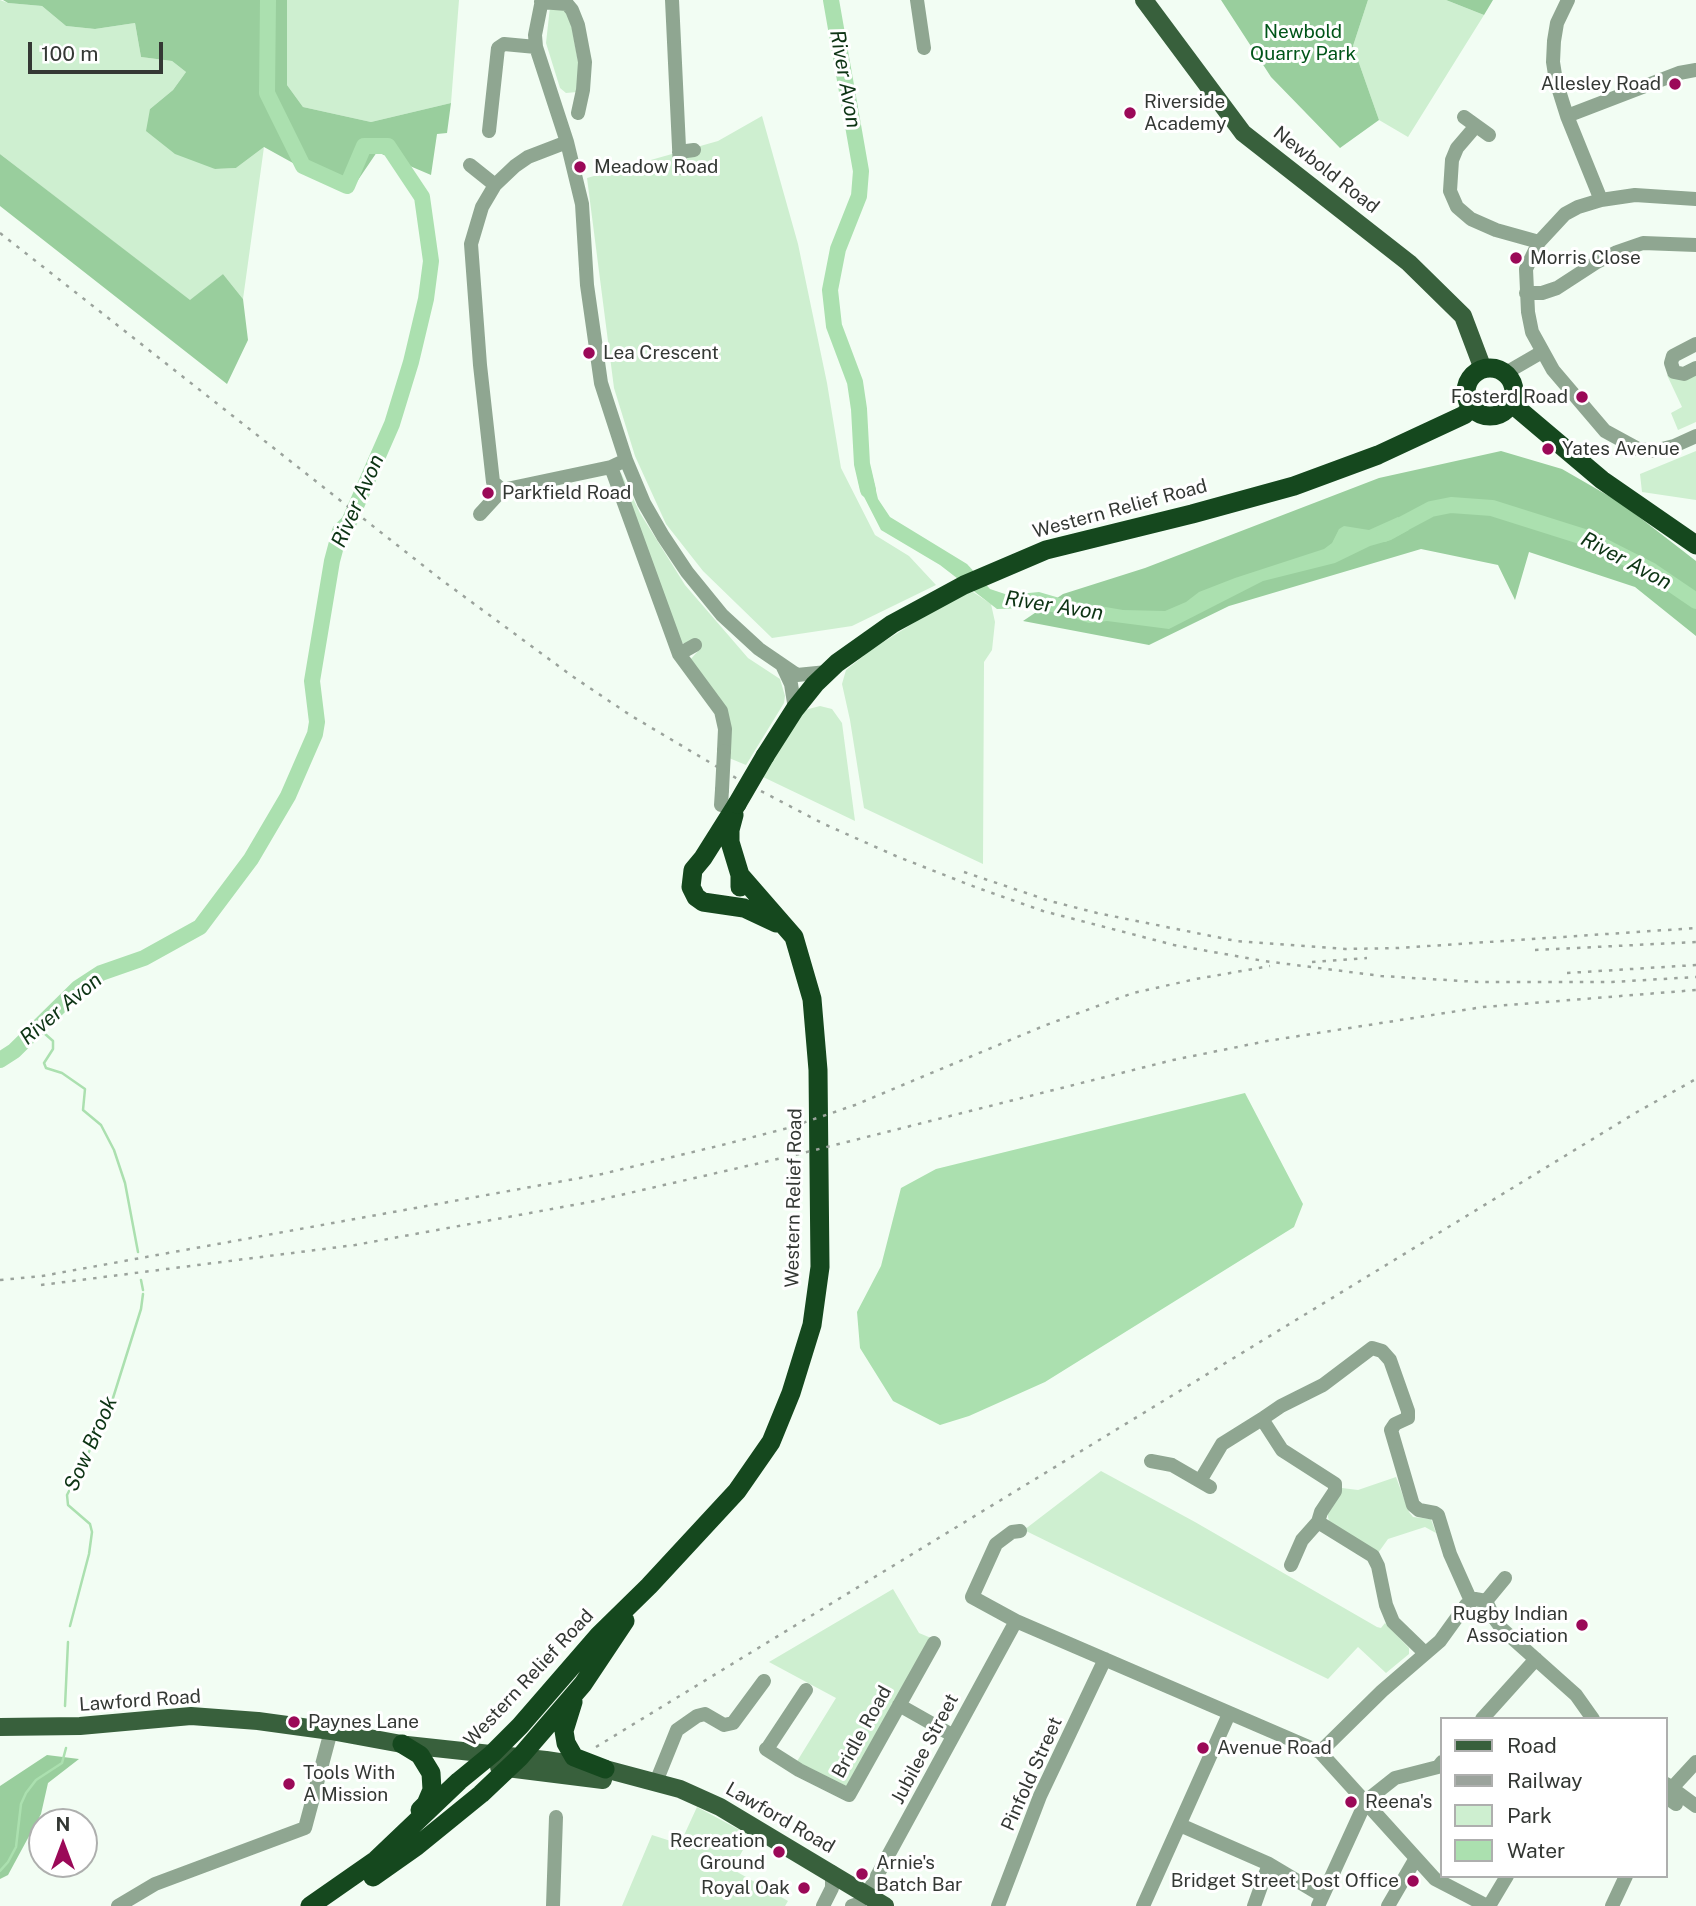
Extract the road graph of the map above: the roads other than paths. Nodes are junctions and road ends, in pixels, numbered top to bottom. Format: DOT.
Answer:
graph roads {
  1 [pos="672,0"];
  2 [pos="917,0"];
  3 [pos="1144,0"];
  4 [pos="1568,0"];
  5 [pos="541,1"];
  6 [pos="537,47"];
  7 [pos="924,48"];
  8 [pos="1696,70"];
  9 [pos="576,103"];
  10 [pos="1567,116"];
  11 [pos="489,131"];
  12 [pos="1489,135"];
  13 [pos="566,142"];
  14 [pos="467,162"];
  15 [pos="680,167"];
  16 [pos="495,185"];
  17 [pos="1696,199"];
  18 [pos="1601,200"];
  19 [pos="1539,242"];
  20 [pos="1696,245"];
  21 [pos="1527,293"];
  22 [pos="1696,344"];
  23 [pos="1542,352"];
  24 [pos="1696,368"];
  25 [pos="1483,369"];
  26 [pos="1504,374"];
  27 [pos="1511,403"];
  28 [pos="1471,408"];
  29 [pos="1696,436"];
  30 [pos="626,460"];
  31 [pos="611,467"];
  32 [pos="502,489"];
  33 [pos="480,514"];
  34 [pos="1696,545"];
  35 [pos="695,645"];
  36 [pos="679,654"];
  37 [pos="782,666"];
  38 [pos="828,672"];
  39 [pos="795,709"];
  40 [pos="729,804"];
  41 [pos="703,858"];
  42 [pos="739,871"];
  43 [pos="718,906"];
  44 [pos="789,931"];
  45 [pos="1262,1419"];
  46 [pos="1151,1461"];
  47 [pos="1318,1522"];
  48 [pos="1020,1531"];
  49 [pos="1298,1558"];
  50 [pos="1505,1578"];
  51 [pos="649,1586"];
  52 [pos="1478,1601"];
  53 [pos="1016,1621"];
  54 [pos="621,1626"];
  55 [pos="934,1643"];
  56 [pos="1424,1653"];
  57 [pos="1105,1659"];
  58 [pos="1536,1659"];
  59 [pos="764,1682"];
  60 [pos="579,1688"];
  61 [pos="806,1690"];
  62 [pos="899,1705"];
  63 [pos="1229,1714"];
  64 [pos="1484,1717"];
  65 [pos="1592,1717"];
  66 [pos="0,1727"];
  67 [pos="331,1731"];
  68 [pos="952,1735"];
  69 [pos="405,1745"];
  70 [pos="1320,1752"];
  71 [pos="498,1761"];
  72 [pos="1696,1762"];
  73 [pos="1440,1764"];
  74 [pos="605,1769"];
  75 [pos="651,1781"];
  76 [pos="1670,1793"];
  77 [pos="1366,1801"];
  78 [pos="1696,1806"];
  79 [pos="556,1817"];
  80 [pos="1180,1825"];
  81 [pos="1416,1858"];
  82 [pos="376,1860"];
  83 [pos="1269,1864"];
  84 [pos="832,1872"];
  85 [pos="1506,1878"];
  86 [pos="1625,1878"];
  87 [pos="859,1901"];
  88 [pos="1319,1901"];
  89 [pos="118,1906"];
  90 [pos="310,1906"];
  91 [pos="330,1906"];
  92 [pos="553,1906"];
  93 [pos="823,1906"];
  94 [pos="886,1906"];
  95 [pos="998,1906"];
  96 [pos="1143,1906"];
  97 [pos="1254,1906"];
  98 [pos="1388,1906"];
  99 [pos="1488,1906"];
  100 [pos="1612,1906"];
  1 -- 15 [label="street"];
  2 -- 7 [label="street"];
  3 -- 25 [label="main road, Newbold Road"];
  4 -- 10 [label="street"];
  5 -- 6 [label="street"];
  5 -- 9 [label="street"];
  6 -- 11 [label="street"];
  6 -- 13 [label="street"];
  8 -- 10 [label="street"];
  10 -- 18 [label="street"];
  12 -- 19 [label="street"];
  13 -- 16 [label="street"];
  13 -- 30 [label="street"];
  14 -- 16 [label="street"];
  16 -- 32 [label="street"];
  17 -- 18 [label="street"];
  18 -- 19 [label="street"];
  19 -- 21 [label="street"];
  20 -- 21 [label="street"];
  21 -- 23 [label="street"];
  22 -- 24 [label="street"];
  23 -- 26 [label="street"];
  23 -- 29 [label="street"];
  25 -- 26 [label="highway"];
  25 -- 28 [label="highway"];
  26 -- 27 [label="highway"];
  27 -- 28 [label="highway"];
  27 -- 34 [label="highway"];
  28 -- 38 [label="highway, Western Relief Road"];
  30 -- 31 [label="street"];
  30 -- 37 [label="street"];
  31 -- 32 [label="street"];
  31 -- 36 [label="street"];
  32 -- 33 [label="street"];
  35 -- 36 [label="street"];
  36 -- 40 [label="street, bridge"];
  37 -- 38 [label="street"];
  37 -- 39 [label="street"];
  38 -- 39 [label="highway, Western Relief Road"];
  39 -- 40 [label="highway, Western Relief Road, bridge"];
  40 -- 41 [label="highway, Western Relief Road"];
  40 -- 42 [label="highway, Western Relief Road"];
  41 -- 42 [label="highway"];
  41 -- 43 [label="highway"];
  42 -- 43 [label="highway"];
  42 -- 44 [label="highway, Western Relief Road"];
  43 -- 44 [label="highway"];
  44 -- 51 [label="highway, Western Relief Road"];
  45 -- 46 [label="street"];
  45 -- 47 [label="street"];
  45 -- 52 [label="street"];
  47 -- 49 [label="street"];
  47 -- 56 [label="street"];
  48 -- 53 [label="street"];
  50 -- 52 [label="street"];
  51 -- 54 [label="highway, Western Relief Road"];
  51 -- 71 [label="highway, Western Relief Road"];
  52 -- 56 [label="street"];
  52 -- 58 [label="street"];
  53 -- 57 [label="street"];
  53 -- 68 [label="street, Jubilee Street"];
  54 -- 60 [label="highway, Western Relief Road"];
  54 -- 71 [label="highway"];
  55 -- 62 [label="street, Bridle Road"];
  56 -- 70 [label="street"];
  57 -- 63 [label="street"];
  57 -- 95 [label="street, Pinfold Street"];
  58 -- 64 [label="street"];
  58 -- 65 [label="street"];
  59 -- 75 [label="street"];
  60 -- 71 [label="highway, Western Relief Road"];
  60 -- 74 [label="highway"];
  61 -- 62 [label="street, Bridle Road"];
  62 -- 68 [label="street"];
  63 -- 70 [label="street"];
  63 -- 80 [label="street"];
  66 -- 67 [label="main road, Lawford Road"];
  67 -- 69 [label="main road, Lawford Road"];
  67 -- 89 [label="street"];
  68 -- 87 [label="street, Jubilee Street"];
  69 -- 71 [label="main road, Lawford Road"];
  69 -- 82 [label="highway"];
  70 -- 77 [label="street"];
  71 -- 74 [label="main road, Lawford Road"];
  71 -- 75 [label="main road, Lawford Road"];
  71 -- 82 [label="highway, Western Relief Road"];
  71 -- 91 [label="highway, Western Relief Road"];
  72 -- 76 [label="street"];
  73 -- 77 [label="street"];
  74 -- 75 [label="main road, Lawford Road"];
  75 -- 84 [label="main road, Lawford Road"];
  76 -- 78 [label="street"];
  77 -- 81 [label="street"];
  77 -- 88 [label="street"];
  79 -- 92 [label="street"];
  80 -- 83 [label="street"];
  80 -- 96 [label="street"];
  81 -- 98 [label="street"];
  81 -- 99 [label="street"];
  82 -- 90 [label="highway, Western Relief Road"];
  83 -- 88 [label="street"];
  83 -- 97 [label="street"];
  84 -- 87 [label="main road, Lawford Road"];
  84 -- 93 [label="street"];
  85 -- 99 [label="street"];
  86 -- 100 [label="street"];
  87 -- 94 [label="main road, Lawford Road"];
}
